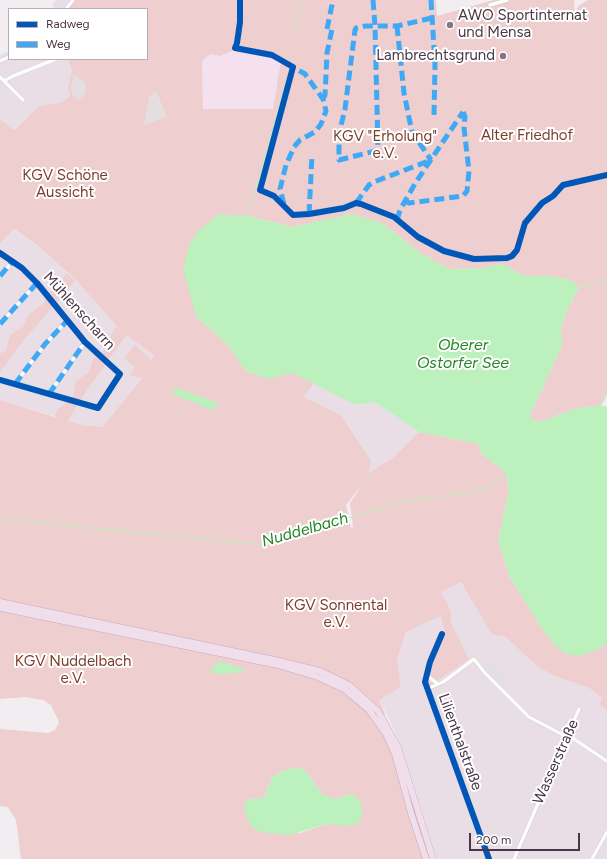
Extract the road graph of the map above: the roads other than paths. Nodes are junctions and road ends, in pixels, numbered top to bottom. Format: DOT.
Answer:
graph roads {
  1 [pos="73,0"];
  2 [pos="507,0"];
  3 [pos="490,5"];
  4 [pos="67,8"];
  5 [pos="53,60"];
  6 [pos="0,77"];
  7 [pos="4,82"];
  8 [pos="23,100"];
  9 [pos="0,253"];
  10 [pos="13,261"];
  11 [pos="0,276"];
  12 [pos="37,283"];
  13 [pos="67,321"];
  14 [pos="0,324"];
  15 [pos="85,342"];
  16 [pos="0,380"];
  17 [pos="15,384"];
  18 [pos="49,394"];
  19 [pos="0,602"];
  20 [pos="0,608"];
  21 [pos="442,634"];
  22 [pos="426,675"];
  23 [pos="438,684"];
  24 [pos="427,689"];
  25 [pos="579,710"];
  26 [pos="568,736"];
  27 [pos="607,761"];
  28 [pos="607,832"];
  29 [pos="426,859"];
  30 [pos="433,859"];
  31 [pos="489,859"];
  32 [pos="514,859"];
  33 [pos="592,859"];
  1 -- 4 [label="street"];
  2 -- 3 [label="street"];
  5 -- 7 [label="street"];
  6 -- 7 [label="street"];
  7 -- 8 [label="street"];
  9 -- 10 [label="street, Mühlenscharrn"];
  10 -- 11 [label="street"];
  10 -- 12 [label="street, Mühlenscharrn"];
  12 -- 13 [label="street, Mühlenscharrn"];
  12 -- 14 [label="street"];
  13 -- 15 [label="street, Mühlenscharrn"];
  13 -- 17 [label="street"];
  15 -- 18 [label="street"];
  15 -- 18 [label="street, Mühlenscharrn"];
  16 -- 17 [label="street, Mühlenscharrn"];
  17 -- 18 [label="street, Mühlenscharrn"];
  19 -- 30 [label="highway"];
  20 -- 29 [label="highway"];
  21 -- 22 [label="street, Lilienthalstraße"];
  22 -- 23 [label="street"];
  22 -- 24 [label="street, Lilienthalstraße"];
  23 -- 24 [label="street"];
  23 -- 26 [label="street"];
  24 -- 31 [label="street, Lilienthalstraße"];
  25 -- 26 [label="street, Wasserstraße"];
  26 -- 27 [label="street"];
  26 -- 32 [label="street, Wasserstraße"];
  28 -- 33 [label="street"];
}
